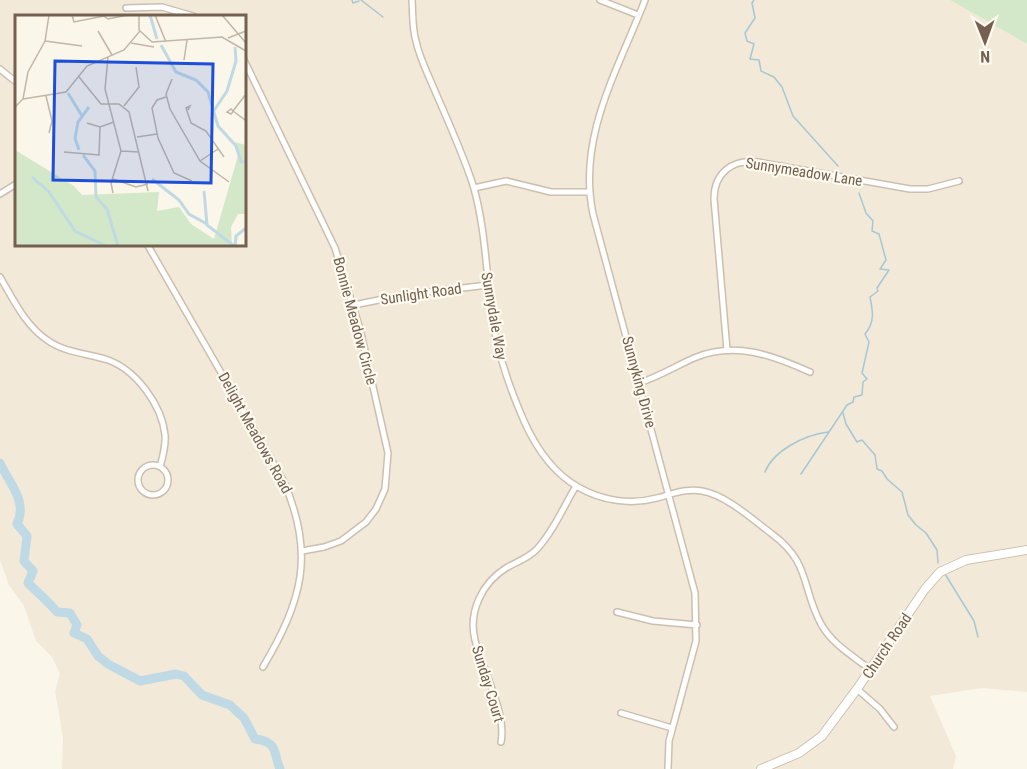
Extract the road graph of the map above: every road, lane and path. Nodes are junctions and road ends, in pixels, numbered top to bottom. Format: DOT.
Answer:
graph roads {
  1 [pos="412,0"];
  2 [pos="600,0"];
  3 [pos="645,0"];
  4 [pos="126,8"];
  5 [pos="190,15"];
  6 [pos="638,15"];
  7 [pos="246,64"];
  8 [pos="0,69"];
  9 [pos="15,81"];
  10 [pos="959,182"];
  11 [pos="15,185"];
  12 [pos="474,188"];
  13 [pos="589,192"];
  14 [pos="0,194"];
  15 [pos="148,246"];
  16 [pos="0,277"];
  17 [pos="488,285"];
  18 [pos="354,305"];
  19 [pos="727,350"];
  20 [pos="810,372"];
  21 [pos="639,383"];
  22 [pos="160,467"];
  23 [pos="576,486"];
  24 [pos="669,494"];
  25 [pos="1027,550"];
  26 [pos="302,551"];
  27 [pos="617,612"];
  28 [pos="697,625"];
  29 [pos="263,668"];
  30 [pos="871,670"];
  31 [pos="857,689"];
  32 [pos="621,713"];
  33 [pos="894,727"];
  34 [pos="672,728"];
  35 [pos="501,742"];
  36 [pos="668,769"];
  37 [pos="761,769"];
  1 -- 12 [label="street, Sunnydale Way"];
  2 -- 6 [label="street"];
  3 -- 6 [label="street, Sunnyking Drive"];
  4 -- 5 [label="street"];
  6 -- 13 [label="street, Sunnyking Drive"];
  7 -- 18 [label="street, Bonnie Meadow Circle"];
  8 -- 9 [label="street"];
  10 -- 19 [label="street, Sunnymeadow Lane"];
  11 -- 14 [label="street"];
  12 -- 13 [label="street"];
  12 -- 17 [label="street, Sunnydale Way"];
  13 -- 21 [label="street, Sunnyking Drive"];
  15 -- 26 [label="street, Delight Meadows Road"];
  16 -- 22 [label="street"];
  17 -- 18 [label="street, Sunlight Road"];
  17 -- 23 [label="street, Sunnydale Way"];
  18 -- 26 [label="street, Bonnie Meadow Circle"];
  19 -- 20 [label="street"];
  19 -- 21 [label="street"];
  21 -- 24 [label="street, Sunnyking Drive"];
  22 -- 22 [label="street"];
  23 -- 24 [label="street, Sunnydale Way"];
  23 -- 35 [label="street, Sunday Court"];
  24 -- 28 [label="street, Sunnyking Drive"];
  24 -- 30 [label="street, Sunnydale Way"];
  25 -- 30 [label="street, Church Road"];
  26 -- 29 [label="street, Delight Meadows Road"];
  27 -- 28 [label="street"];
  28 -- 34 [label="street, Sunnyking Drive"];
  30 -- 31 [label="street, Church Road"];
  31 -- 33 [label="street"];
  31 -- 37 [label="street, Church Road"];
  32 -- 34 [label="street"];
  34 -- 36 [label="street, Sunnyking Drive"];
}
